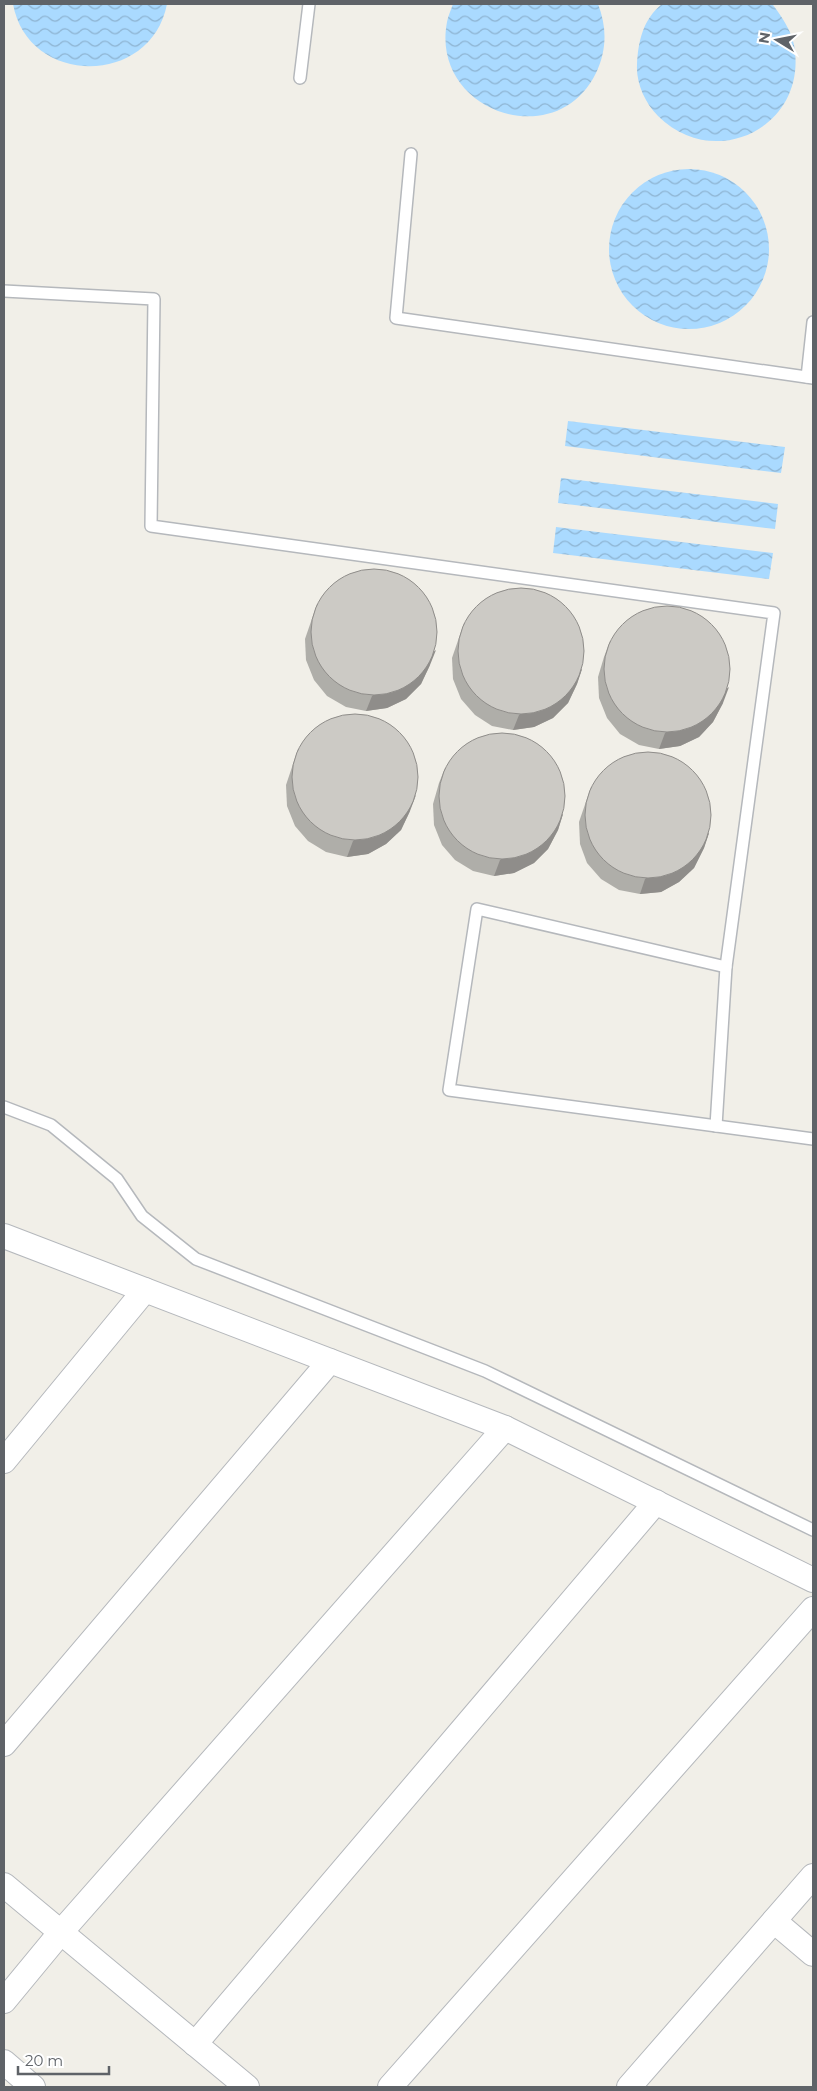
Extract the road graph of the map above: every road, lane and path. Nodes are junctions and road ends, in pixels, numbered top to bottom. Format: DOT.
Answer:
graph roads {
  1 [pos="309,4"];
  2 [pos="300,78"];
  3 [pos="411,154"];
  4 [pos="4,291"];
  5 [pos="813,322"];
  6 [pos="810,377"];
  7 [pos="726,967"];
  8 [pos="4,1107"];
  9 [pos="716,1126"];
  10 [pos="813,1139"];
  11 [pos="4,1236"];
  12 [pos="145,1290"];
  13 [pos="330,1361"];
  14 [pos="505,1428"];
  15 [pos="4,1461"];
  16 [pos="656,1502"];
  17 [pos="813,1530"];
  18 [pos="813,1580"];
  19 [pos="813,1609"];
  20 [pos="4,1744"];
  21 [pos="813,1876"];
  22 [pos="4,1885"];
  23 [pos="774,1921"];
  24 [pos="61,1932"];
  25 [pos="813,1954"];
  26 [pos="4,2001"];
  27 [pos="195,2044"];
  28 [pos="4,2062"];
  29 [pos="32,2087"];
  30 [pos="247,2087"];
  31 [pos="390,2087"];
  32 [pos="629,2087"];
  1 -- 2 [label="lane"];
  3 -- 6 [label="lane"];
  4 -- 7 [label="lane"];
  5 -- 6 [label="lane"];
  7 -- 9 [label="lane"];
  7 -- 9 [label="lane"];
  8 -- 17 [label="lane"];
  9 -- 10 [label="lane"];
  11 -- 12 [label="street"];
  12 -- 13 [label="street"];
  12 -- 15 [label="street"];
  13 -- 14 [label="street"];
  13 -- 20 [label="street"];
  14 -- 16 [label="street"];
  14 -- 24 [label="street"];
  16 -- 18 [label="street"];
  16 -- 27 [label="street"];
  19 -- 31 [label="street"];
  21 -- 23 [label="street"];
  22 -- 24 [label="street"];
  23 -- 25 [label="street"];
  23 -- 32 [label="street"];
  24 -- 26 [label="street"];
  24 -- 27 [label="street"];
  27 -- 30 [label="street"];
  28 -- 29 [label="street"];
}
